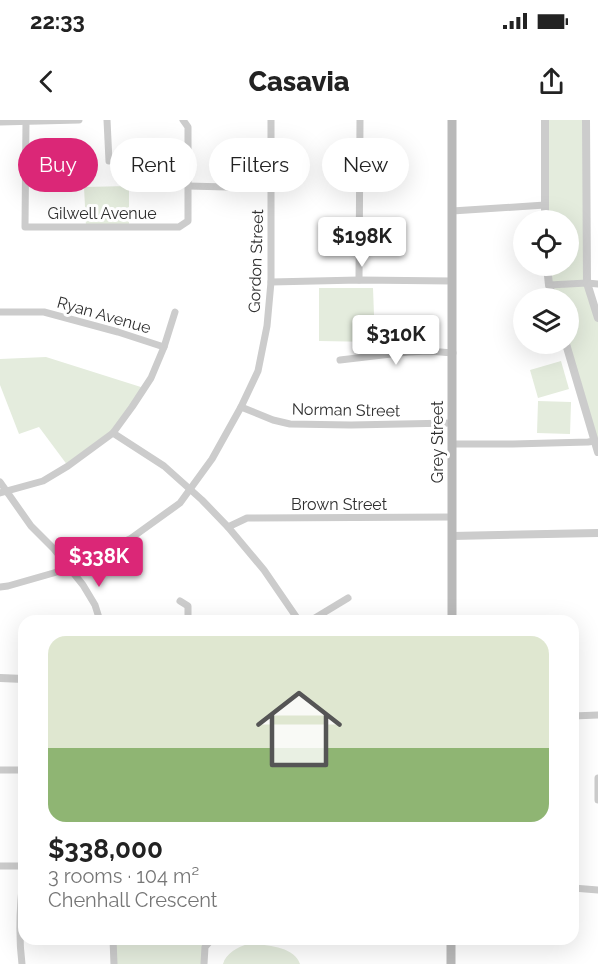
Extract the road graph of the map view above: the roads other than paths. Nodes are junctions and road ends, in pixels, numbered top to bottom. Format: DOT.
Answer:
graph roads {
  1 [pos="79,120"];
  2 [pos="107,120"];
  3 [pos="183,120"];
  4 [pos="271,120"];
  5 [pos="360,120"];
  6 [pos="452,120"];
  7 [pos="545,120"];
  8 [pos="586,120"];
  9 [pos="26,121"];
  10 [pos="0,122"];
  11 [pos="188,138"];
  12 [pos="271,138"];
  13 [pos="109,161"];
  14 [pos="188,192"];
  15 [pos="271,192"];
  16 [pos="544,205"];
  17 [pos="544,210"];
  18 [pos="452,211"];
  19 [pos="548,276"];
  20 [pos="359,280"];
  21 [pos="452,281"];
  22 [pos="271,282"];
  23 [pos="587,283"];
  24 [pos="598,284"];
  25 [pos="549,285"];
  26 [pos="550,288"];
  27 [pos="0,312"];
  28 [pos="175,312"];
  29 [pos="598,318"];
  30 [pos="164,347"];
  31 [pos="453,353"];
  32 [pos="569,354"];
  33 [pos="340,360"];
  34 [pos="241,407"];
  35 [pos="452,423"];
  36 [pos="114,433"];
  37 [pos="595,441"];
  38 [pos="452,444"];
  39 [pos="598,452"];
  40 [pos="0,482"];
  41 [pos="189,489"];
  42 [pos="4,492"];
  43 [pos="452,517"];
  44 [pos="228,527"];
  45 [pos="598,532"];
  46 [pos="452,536"];
  47 [pos="71,568"];
  48 [pos="0,587"];
  49 [pos="348,598"];
  50 [pos="180,601"];
  51 [pos="98,615"];
  52 [pos="188,615"];
  53 [pos="295,615"];
  54 [pos="320,615"];
  55 [pos="452,615"];
  56 [pos="0,678"];
  57 [pos="18,679"];
  58 [pos="598,715"];
  59 [pos="579,716"];
  60 [pos="0,770"];
  61 [pos="18,770"];
  62 [pos="598,778"];
  63 [pos="598,800"];
  64 [pos="0,867"];
  65 [pos="18,868"];
  66 [pos="579,888"];
  67 [pos="598,890"];
  68 [pos="20,945"];
  69 [pos="113,945"];
  70 [pos="207,945"];
  71 [pos="451,945"];
  72 [pos="22,964"];
  73 [pos="114,964"];
  74 [pos="204,964"];
  75 [pos="451,964"];
  1 -- 9 [label="street"];
  2 -- 13 [label="street"];
  3 -- 11 [label="street"];
  4 -- 12 [label="street, Gordon Street"];
  5 -- 20 [label="street"];
  6 -- 18 [label="main road, Grey Street"];
  7 -- 16 [label="street"];
  8 -- 23 [label="street"];
  9 -- 10 [label="street"];
  9 -- 14 [label="street, Gilwell Avenue"];
  15 -- 22 [label="street, Gordon Street"];
  16 -- 17 [label="street"];
  16 -- 18 [label="street"];
  18 -- 21 [label="main road, Grey Street"];
  19 -- 25 [label="street"];
  20 -- 21 [label="street"];
  20 -- 22 [label="street"];
  21 -- 31 [label="main road, Grey Street"];
  22 -- 34 [label="street, Gordon Street"];
  23 -- 24 [label="street"];
  23 -- 25 [label="street"];
  23 -- 29 [label="street"];
  25 -- 26 [label="street"];
  27 -- 30 [label="street, Ryan Avenue"];
  28 -- 30 [label="street"];
  30 -- 36 [label="street"];
  31 -- 33 [label="street"];
  31 -- 35 [label="main road, Grey Street"];
  32 -- 37 [label="street"];
  34 -- 35 [label="street, Norman Street"];
  34 -- 41 [label="street, Gordon Street"];
  35 -- 38 [label="main road, Grey Street"];
  36 -- 41 [label="street"];
  36 -- 42 [label="street"];
  37 -- 38 [label="street"];
  37 -- 39 [label="street"];
  38 -- 43 [label="main road, Grey Street"];
  40 -- 42 [label="street"];
  41 -- 44 [label="street"];
  41 -- 47 [label="street, Gordon Street"];
  42 -- 47 [label="street"];
  43 -- 44 [label="street, Brown Street"];
  43 -- 46 [label="main road, Grey Street"];
  44 -- 53 [label="street"];
  45 -- 46 [label="street"];
  46 -- 55 [label="main road, Grey Street"];
  47 -- 48 [label="street, Gordon Street"];
  47 -- 51 [label="street"];
  49 -- 54 [label="street"];
  50 -- 52 [label="street"];
  56 -- 57 [label="street"];
  58 -- 59 [label="street"];
  60 -- 61 [label="street"];
  62 -- 63 [label="street"];
  64 -- 65 [label="street"];
  66 -- 67 [label="street"];
  68 -- 72 [label="street"];
  69 -- 73 [label="street"];
  70 -- 74 [label="street"];
  71 -- 75 [label="main road"];
}
